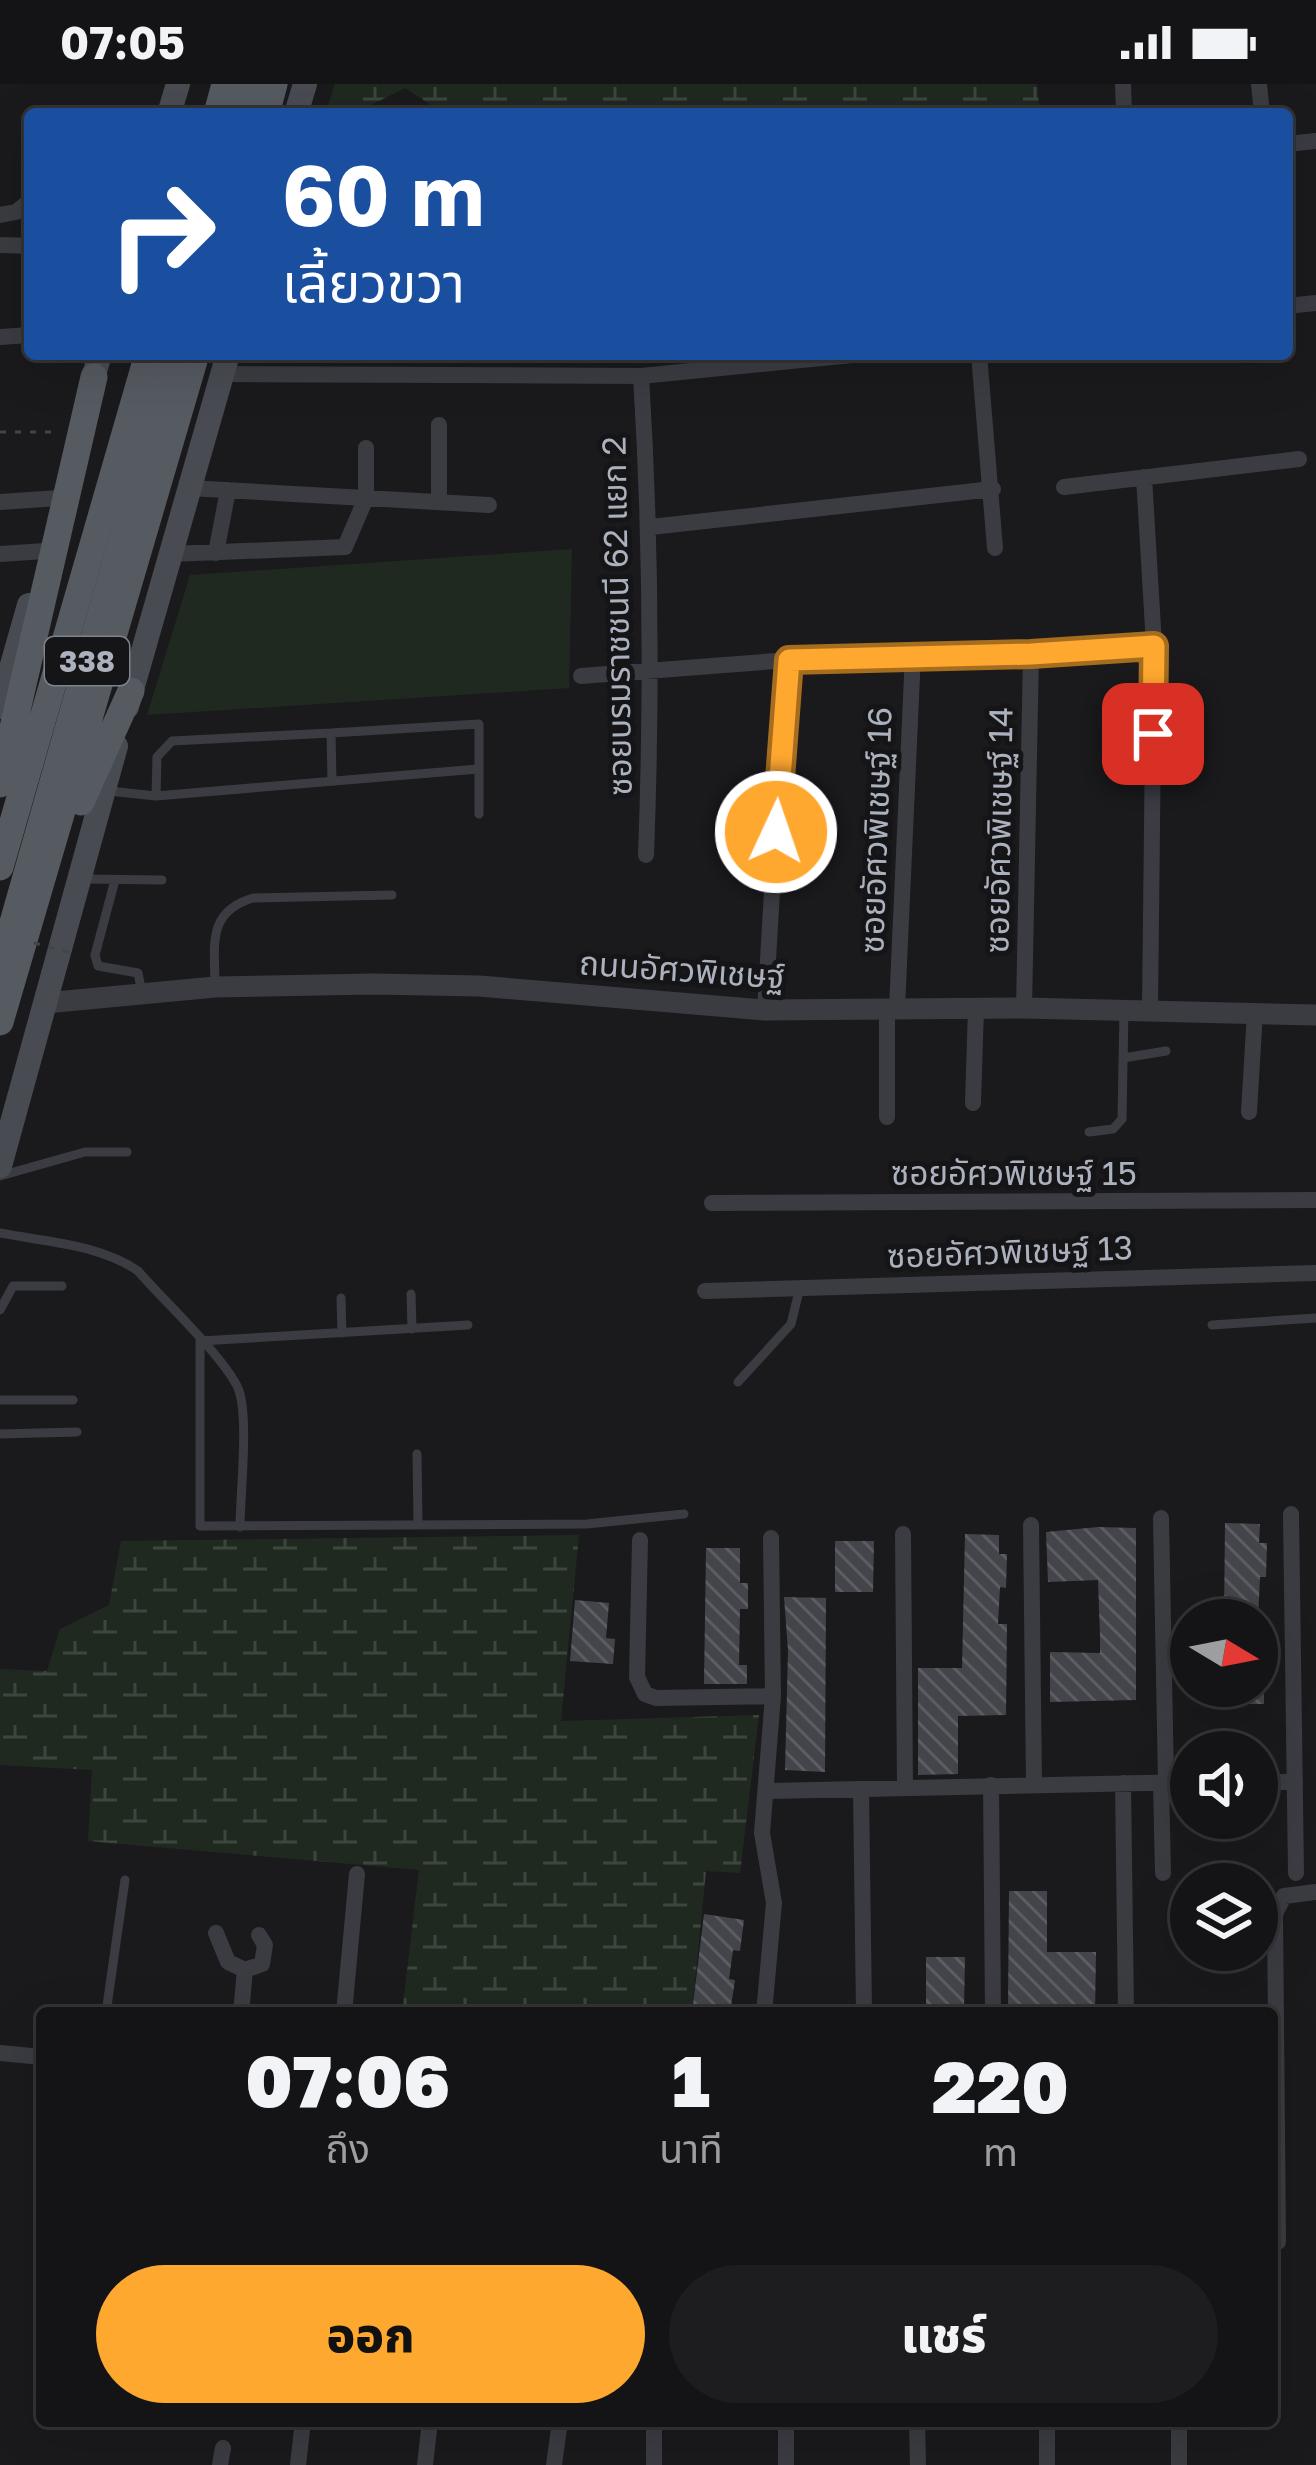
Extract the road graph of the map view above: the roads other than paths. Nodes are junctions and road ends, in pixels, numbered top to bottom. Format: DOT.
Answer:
graph roads {
  1 [pos="136,360"];
  2 [pos="146,360"];
  3 [pos="173,360"];
  4 [pos="194,360"];
  5 [pos="802,360"];
  6 [pos="981,360"];
  7 [pos="225,364"];
  8 [pos="97,366"];
  9 [pos="641,376"];
  10 [pos="439,425"];
  11 [pos="366,448"];
  12 [pos="1299,459"];
  13 [pos="1144,478"];
  14 [pos="1064,487"];
  15 [pos="189,488"];
  16 [pos="992,489"];
  17 [pos="228,490"];
  18 [pos="59,498"];
  19 [pos="366,498"];
  20 [pos="0,502"];
  21 [pos="439,502"];
  22 [pos="489,505"];
  23 [pos="651,527"];
  24 [pos="995,548"];
  25 [pos="45,550"];
  26 [pos="216,553"];
  27 [pos="0,554"];
  28 [pos="170,554"];
  29 [pos="1154,646"];
  30 [pos="913,654"];
  31 [pos="1031,654"];
  32 [pos="789,660"];
  33 [pos="652,670"];
  34 [pos="580,676"];
  35 [pos="131,691"];
  36 [pos="0,707"];
  37 [pos="331,733"];
  38 [pos="478,769"];
  39 [pos="332,781"];
  40 [pos="0,784"];
  41 [pos="104,790"];
  42 [pos="156,796"];
  43 [pos="478,814"];
  44 [pos="0,832"];
  45 [pos="646,855"];
  46 [pos="0,868"];
  47 [pos="79,879"];
  48 [pos="115,880"];
  49 [pos="162,880"];
  50 [pos="40,892"];
  51 [pos="392,895"];
  52 [pos="0,968"];
  53 [pos="215,987"];
  54 [pos="142,993"];
  55 [pos="45,1003"];
  56 [pos="1024,1007"];
  57 [pos="892,1008"];
  58 [pos="976,1008"];
  59 [pos="1124,1009"];
  60 [pos="1150,1009"];
  61 [pos="765,1010"];
  62 [pos="1255,1012"];
  63 [pos="1316,1015"];
  64 [pos="0,1022"];
  65 [pos="1166,1051"];
  66 [pos="1123,1058"];
  67 [pos="973,1103"];
  68 [pos="1249,1112"];
  69 [pos="887,1118"];
  70 [pos="1089,1132"];
  71 [pos="128,1152"];
  72 [pos="0,1166"];
  73 [pos="0,1176"];
  74 [pos="1316,1200"];
  75 [pos="712,1203"];
  76 [pos="0,1233"];
  77 [pos="1316,1274"];
  78 [pos="62,1286"];
  79 [pos="800,1287"];
  80 [pos="705,1291"];
  81 [pos="411,1294"];
  82 [pos="341,1298"];
  83 [pos="0,1310"];
  84 [pos="1316,1318"];
  85 [pos="468,1325"];
  86 [pos="1212,1325"];
  87 [pos="412,1329"];
  88 [pos="342,1333"];
  89 [pos="200,1341"];
  90 [pos="738,1382"];
  91 [pos="0,1400"];
  92 [pos="73,1400"];
  93 [pos="76,1432"];
  94 [pos="0,1434"];
  95 [pos="417,1454"];
  96 [pos="684,1514"];
  97 [pos="1291,1514"];
  98 [pos="1161,1518"];
  99 [pos="418,1522"];
  100 [pos="1031,1525"];
  101 [pos="240,1526"];
  102 [pos="903,1534"];
  103 [pos="771,1538"];
  104 [pos="640,1540"];
  105 [pos="773,1696"];
  106 [pos="1164,1782"];
  107 [pos="1170,1782"];
  108 [pos="1278,1782"];
  109 [pos="1295,1782"];
  110 [pos="1034,1783"];
  111 [pos="1124,1783"];
  112 [pos="991,1785"];
  113 [pos="905,1787"];
  114 [pos="862,1790"];
  115 [pos="768,1791"];
  116 [pos="1163,1873"];
  117 [pos="1296,1873"];
  118 [pos="357,1874"];
  119 [pos="125,1880"];
  120 [pos="1316,1892"];
  121 [pos="216,1933"];
  122 [pos="260,1935"];
  123 [pos="245,1970"];
  124 [pos="107,2007"];
  125 [pos="242,2007"];
  126 [pos="345,2007"];
  127 [pos="765,2007"];
  128 [pos="864,2007"];
  129 [pos="993,2007"];
  130 [pos="1126,2007"];
  131 [pos="1276,2007"];
  132 [pos="0,2053"];
  133 [pos="36,2056"];
  134 [pos="301,2427"];
  135 [pos="429,2427"];
  136 [pos="559,2427"];
  137 [pos="654,2427"];
  138 [pos="786,2427"];
  139 [pos="917,2427"];
  140 [pos="1047,2427"];
  141 [pos="1179,2427"];
  142 [pos="298,2465"];
  143 [pos="425,2465"];
  144 [pos="554,2465"];
  145 [pos="654,2465"];
  146 [pos="786,2465"];
  147 [pos="918,2465"];
  148 [pos="1047,2465"];
  149 [pos="1180,2465"];
  1 -- 44 [label="main road, 338"];
  2 -- 46 [label="main road, 338"];
  3 -- 52 [label="main road, 338, bridge"];
  4 -- 50 [label="main road, 338"];
  5 -- 9 [label="street"];
  6 -- 16 [label="street"];
  7 -- 9 [label="street"];
  7 -- 15 [label="main road, 338"];
  8 -- 18 [label="main road, 338"];
  8 -- 40 [label="main road"];
  9 -- 23 [label="street, ซอยบรมราชชนนี 62 แยก 2"];
  10 -- 21 [label="street"];
  11 -- 19 [label="street"];
  12 -- 13 [label="street"];
  13 -- 14 [label="street"];
  13 -- 29 [label="street"];
  15 -- 17 [label="street"];
  15 -- 28 [label="main road, 338"];
  16 -- 23 [label="street"];
  16 -- 24 [label="street"];
  17 -- 19 [label="street"];
  17 -- 26 [label="street"];
  18 -- 20 [label="street"];
  18 -- 25 [label="main road, 338"];
  19 -- 21 [label="street"];
  19 -- 26 [label="street"];
  21 -- 22 [label="street"];
  23 -- 33 [label="street, ซอยบรมราชชนนี 62 แยก 2"];
  25 -- 27 [label="street"];
  25 -- 36 [label="main road, 338"];
  26 -- 28 [label="street"];
  28 -- 35 [label="main road, 338"];
  29 -- 31 [label="street"];
  29 -- 60 [label="street"];
  30 -- 31 [label="street"];
  30 -- 32 [label="street"];
  30 -- 57 [label="street, ซอยอัศวพิเชษฐ์ 16"];
  31 -- 56 [label="street, ซอยอัศวพิเชษฐ์ 14"];
  32 -- 33 [label="street"];
  32 -- 61 [label="street"];
  33 -- 34 [label="street"];
  33 -- 45 [label="street, ซอยบรมราชชนนี 62 แยก 2"];
  35 -- 41 [label="main road, 338"];
  35 -- 50 [label="main road"];
  37 -- 38 [label="lane"];
  37 -- 39 [label="lane"];
  37 -- 42 [label="lane"];
  38 -- 39 [label="lane"];
  38 -- 43 [label="lane"];
  39 -- 42 [label="lane"];
  41 -- 42 [label="lane"];
  41 -- 47 [label="main road, 338"];
  47 -- 48 [label="lane"];
  47 -- 55 [label="main road, 338"];
  48 -- 49 [label="lane"];
  48 -- 54 [label="lane"];
  50 -- 64 [label="main road, 338"];
  51 -- 53 [label="lane"];
  53 -- 54 [label="street, ถนนอัศวพิเชษฐ์"];
  53 -- 61 [label="street, ถนนอัศวพิเชษฐ์"];
  54 -- 55 [label="street, ถนนอัศวพิเชษฐ์"];
  55 -- 72 [label="main road, 338"];
  56 -- 58 [label="street, ถนนอัศวพิเชษฐ์"];
  56 -- 59 [label="street, ถนนอัศวพิเชษฐ์"];
  57 -- 58 [label="street, ถนนอัศวพิเชษฐ์"];
  57 -- 61 [label="street, ถนนอัศวพิเชษฐ์"];
  57 -- 69 [label="street, ซอยอัศวพิเชษฐ์ 16"];
  58 -- 67 [label="street"];
  59 -- 60 [label="street, ถนนอัศวพิเชษฐ์"];
  59 -- 66 [label="lane"];
  60 -- 62 [label="street, ถนนอัศวพิเชษฐ์"];
  62 -- 63 [label="street, ถนนอัศวพิเชษฐ์"];
  62 -- 68 [label="street"];
  65 -- 66 [label="lane"];
  66 -- 70 [label="lane"];
  71 -- 73 [label="lane"];
  74 -- 75 [label="street, ซอยอัศวพิเชษฐ์ 15"];
  76 -- 89 [label="lane"];
  77 -- 79 [label="street, ซอยอัศวพิเชษฐ์ 13"];
  78 -- 83 [label="lane"];
  79 -- 80 [label="street, ซอยอัศวพิเชษฐ์ 13"];
  79 -- 90 [label="lane"];
  81 -- 87 [label="lane"];
  82 -- 88 [label="lane"];
  84 -- 86 [label="lane"];
  85 -- 87 [label="lane"];
  87 -- 88 [label="lane"];
  88 -- 89 [label="lane"];
  89 -- 101 [label="lane"];
  89 -- 101 [label="lane"];
  91 -- 92 [label="lane"];
  93 -- 94 [label="lane"];
  95 -- 99 [label="lane"];
  96 -- 99 [label="lane"];
  97 -- 109 [label="street"];
  98 -- 106 [label="street"];
  99 -- 101 [label="lane"];
  100 -- 110 [label="street"];
  102 -- 113 [label="street"];
  103 -- 105 [label="street"];
  104 -- 105 [label="street"];
  105 -- 115 [label="street"];
  106 -- 107 [label="street"];
  106 -- 111 [label="street"];
  106 -- 116 [label="street"];
  108 -- 109 [label="street"];
  109 -- 117 [label="street"];
  110 -- 111 [label="street"];
  110 -- 112 [label="street"];
  111 -- 130 [label="street"];
  112 -- 113 [label="street"];
  112 -- 129 [label="street"];
  113 -- 114 [label="street"];
  114 -- 115 [label="street"];
  114 -- 128 [label="street"];
  115 -- 127 [label="street"];
  118 -- 126 [label="street"];
  119 -- 124 [label="lane"];
  120 -- 131 [label="street"];
  121 -- 123 [label="street"];
  122 -- 123 [label="street"];
  123 -- 125 [label="street"];
  132 -- 133 [label="street"];
  134 -- 142 [label="street"];
  135 -- 143 [label="street"];
  136 -- 144 [label="street"];
  137 -- 145 [label="street"];
  138 -- 146 [label="street"];
  139 -- 147 [label="street"];
  140 -- 148 [label="street"];
  141 -- 149 [label="street"];
}
